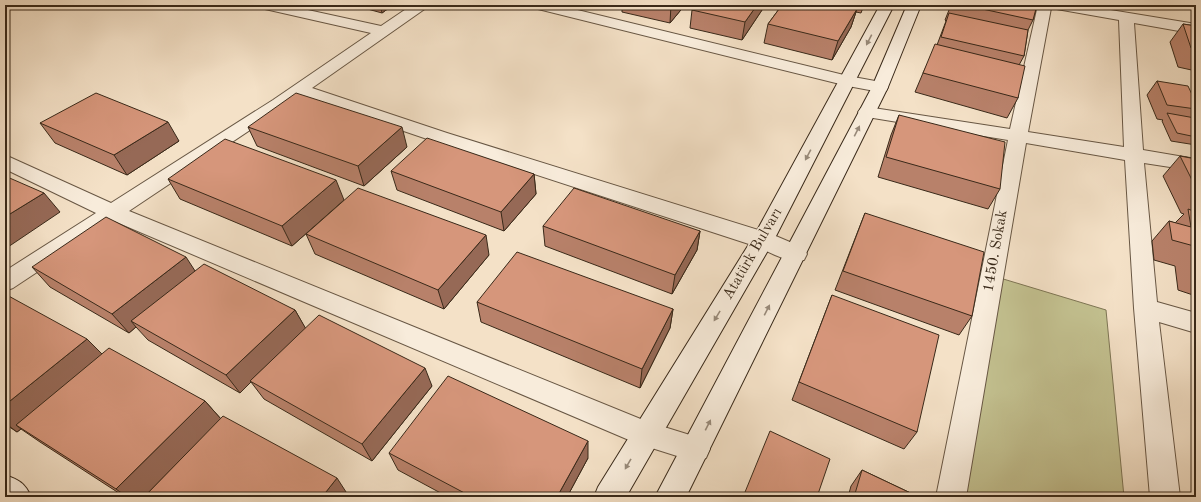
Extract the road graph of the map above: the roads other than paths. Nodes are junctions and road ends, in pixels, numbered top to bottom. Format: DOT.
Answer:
graph roads {
  1 [pos="265,5"];
  2 [pos="421,5"];
  3 [pos="539,5"];
  4 [pos="887,5"];
  5 [pos="914,5"];
  6 [pos="1045,5"];
  7 [pos="1055,5"];
  8 [pos="1126,17"];
  9 [pos="1196,29"];
  10 [pos="384,31"];
  11 [pos="848,81"];
  12 [pos="880,87"];
  13 [pos="300,90"];
  14 [pos="867,112"];
  15 [pos="1018,136"];
  16 [pos="1134,155"];
  17 [pos="5,161"];
  18 [pos="1196,165"];
  19 [pos="112,212"];
  20 [pos="763,240"];
  21 [pos="796,254"];
  22 [pos="5,282"];
  23 [pos="1146,308"];
  24 [pos="1196,323"];
  25 [pos="646,434"];
  26 [pos="696,449"];
  27 [pos="5,489"];
  28 [pos="16,497"];
  29 [pos="609,497"];
  30 [pos="670,497"];
  31 [pos="951,497"];
  32 [pos="1165,497"];
  1 -- 10 [label="street"];
  2 -- 10 [label="street"];
  3 -- 11 [label="street"];
  4 -- 11 [label="street, Atatürk Bulvarı, one-way"];
  5 -- 12 [label="street"];
  6 -- 15 [label="street, 1450. Sokak"];
  7 -- 8 [label="street"];
  8 -- 9 [label="street"];
  8 -- 16 [label="street"];
  10 -- 13 [label="street"];
  11 -- 12 [label="street"];
  11 -- 20 [label="street, Atatürk Bulvarı, one-way"];
  12 -- 14 [label="street"];
  13 -- 19 [label="street"];
  13 -- 20 [label="street"];
  14 -- 15 [label="street"];
  21 -- 14 [label="street, one-way"];
  15 -- 16 [label="street"];
  15 -- 31 [label="street, 1450. Sokak"];
  16 -- 18 [label="street"];
  16 -- 23 [label="street"];
  17 -- 19 [label="street"];
  19 -- 22 [label="street"];
  19 -- 25 [label="street"];
  20 -- 21 [label="street"];
  20 -- 25 [label="street, Atatürk Bulvarı, one-way"];
  26 -- 21 [label="street, one-way"];
  23 -- 24 [label="street"];
  23 -- 32 [label="street"];
  25 -- 26 [label="street"];
  25 -- 29 [label="street, Atatürk Bulvarı, one-way"];
  26 -- 30 [label="street"];
  27 -- 28 [label="street"];
}
